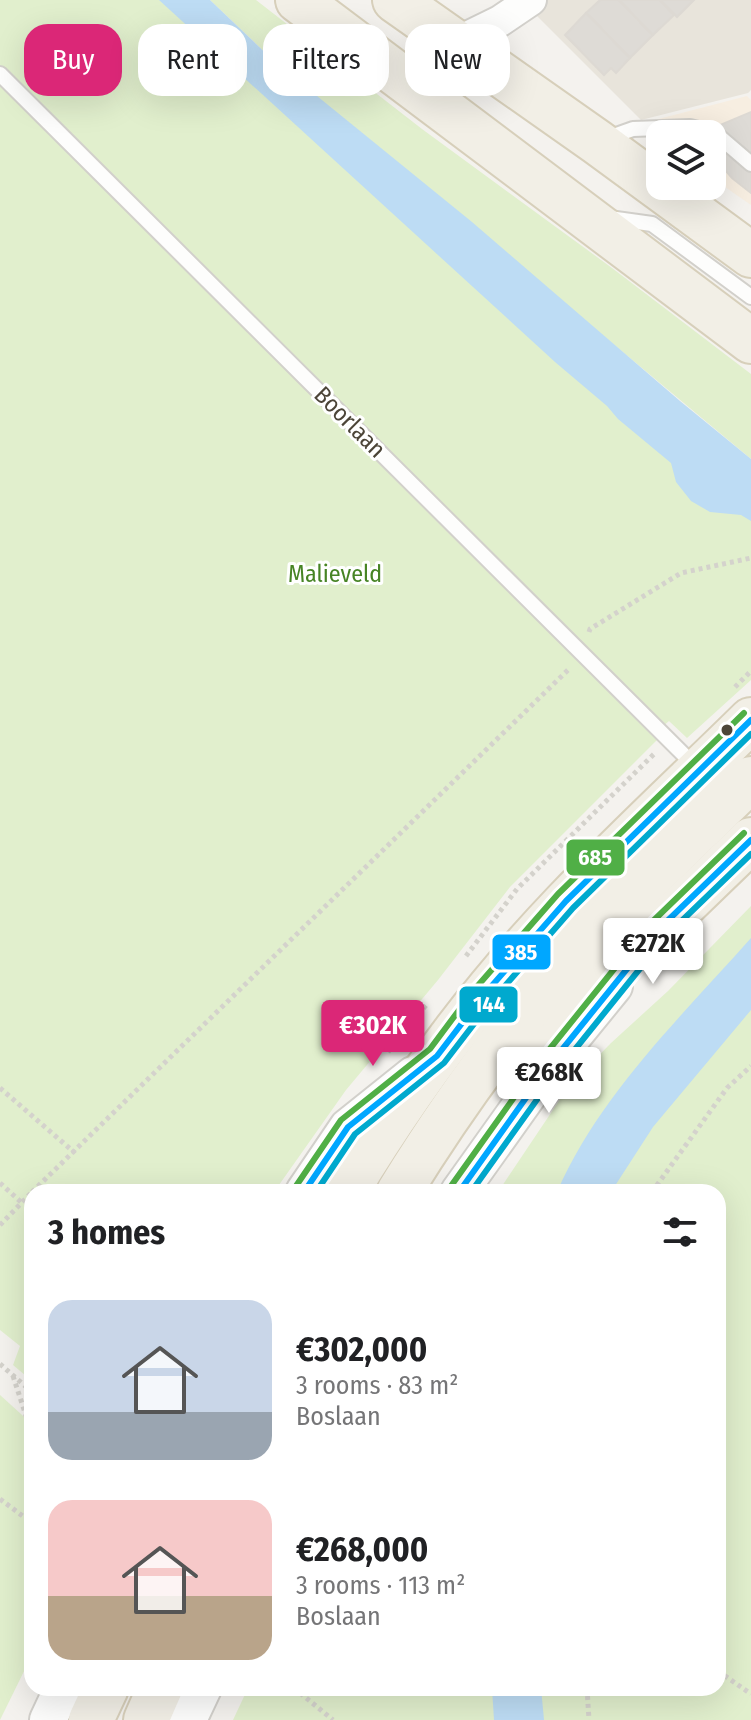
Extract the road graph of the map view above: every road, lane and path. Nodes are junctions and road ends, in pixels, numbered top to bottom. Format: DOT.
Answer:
graph roads {
  1 [pos="298,0"];
  2 [pos="395,0"];
  3 [pos="531,0"];
  4 [pos="428,24"];
  5 [pos="494,24"];
  6 [pos="0,74"];
  7 [pos="510,81"];
  8 [pos="597,142"];
  9 [pos="751,164"];
  10 [pos="585,215"];
  11 [pos="751,255"];
  12 [pos="751,297"];
  13 [pos="751,341"];
  14 [pos="751,558"];
  15 [pos="584,655"];
  16 [pos="751,720"];
  17 [pos="699,771"];
  18 [pos="751,779"];
  19 [pos="751,840"];
  20 [pos="660,928"];
  21 [pos="437,1056"];
  22 [pos="491,1057"];
  23 [pos="751,1066"];
  24 [pos="0,1088"];
  25 [pos="75,1153"];
  26 [pos="0,1183"];
  27 [pos="41,1184"];
  28 [pos="309,1184"];
  29 [pos="351,1184"];
  30 [pos="404,1184"];
  31 [pos="465,1184"];
  32 [pos="658,1184"];
  33 [pos="24,1199"];
  34 [pos="21,1202"];
  35 [pos="0,1225"];
  36 [pos="0,1364"];
  37 [pos="13,1376"];
  38 [pos="24,1385"];
  39 [pos="24,1410"];
  40 [pos="0,1499"];
  41 [pos="24,1517"];
  42 [pos="726,1677"];
  43 [pos="751,1694"];
  44 [pos="59,1696"];
  45 [pos="102,1696"];
  46 [pos="156,1696"];
  47 [pos="199,1696"];
  48 [pos="304,1696"];
  49 [pos="588,1696"];
  50 [pos="48,1720"];
  51 [pos="91,1720"];
  52 [pos="146,1720"];
  53 [pos="188,1720"];
  54 [pos="333,1720"];
  55 [pos="589,1720"];
  1 -- 10 [label="main road"];
  2 -- 4 [label="main road"];
  3 -- 5 [label="street"];
  6 -- 15 [label="lane, Boorlaan"];
  7 -- 8 [label="main road"];
  8 -- 9 [label="lane"];
  8 -- 11 [label="main road"];
  10 -- 12 [label="lane"];
  10 -- 13 [label="main road"];
  14 -- 15 [label="path"];
  15 -- 17 [label="lane, Boorlaan"];
  15 -- 25 [label="path"];
  16 -- 17 [label="main road"];
  17 -- 21 [label="main road"];
  18 -- 22 [label="main road"];
  19 -- 20 [label="main road"];
  20 -- 22 [label="main road"];
  20 -- 31 [label="street"];
  21 -- 28 [label="street"];
  21 -- 29 [label="main road"];
  22 -- 30 [label="main road"];
  23 -- 32 [label="path"];
  24 -- 25 [label="path"];
  25 -- 27 [label="path"];
  26 -- 34 [label="path"];
  33 -- 34 [label="path"];
  34 -- 35 [label="path"];
  36 -- 37 [label="path"];
  37 -- 38 [label="path"];
  37 -- 39 [label="path"];
  40 -- 41 [label="path"];
  42 -- 43 [label="path"];
  44 -- 50 [label="street"];
  45 -- 51 [label="main road"];
  46 -- 52 [label="main road"];
  47 -- 53 [label="street"];
  48 -- 54 [label="path"];
  49 -- 55 [label="path"];
}
